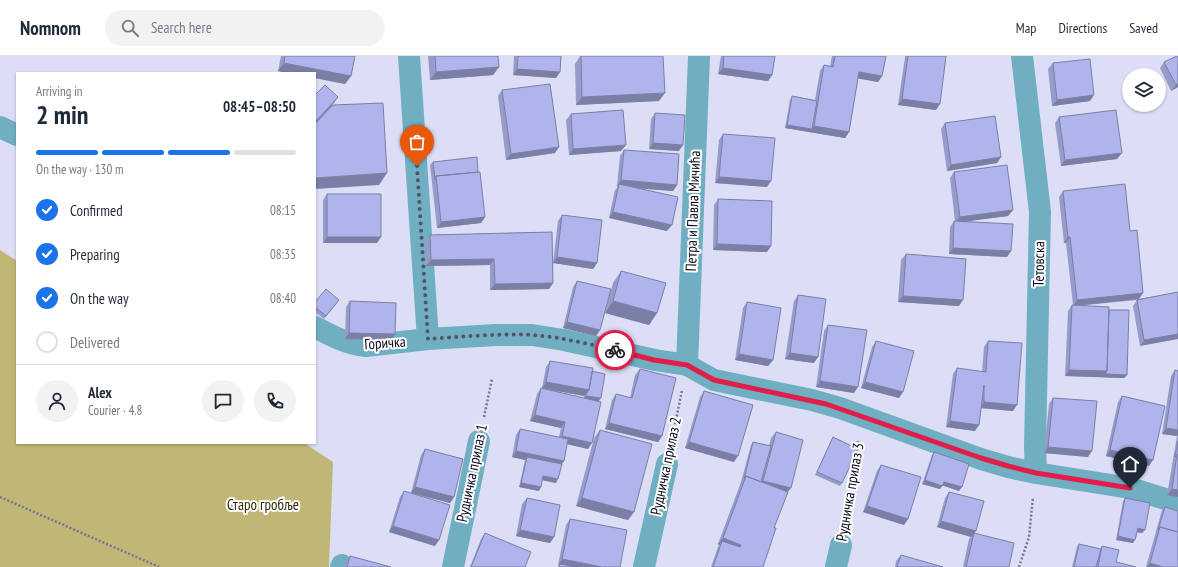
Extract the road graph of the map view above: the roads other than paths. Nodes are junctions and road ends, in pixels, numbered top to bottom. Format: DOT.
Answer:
graph roads {
  1 [pos="409,56"];
  2 [pos="699,56"];
  3 [pos="1022,56"];
  4 [pos="0,127"];
  5 [pos="16,135"];
  6 [pos="316,328"];
  7 [pos="428,339"];
  8 [pos="687,365"];
  9 [pos="479,441"];
  10 [pos="667,464"];
  11 [pos="1036,473"];
  12 [pos="1178,503"];
  13 [pos="841,545"];
  14 [pos="453,567"];
  15 [pos="644,567"];
  16 [pos="836,567"];
  1 -- 7 [label="street"];
  2 -- 8 [label="street, Петра и Павла Мичића"];
  3 -- 11 [label="street, Тетовска"];
  4 -- 5 [label="street"];
  6 -- 7 [label="street, Горичка"];
  7 -- 8 [label="street, Горичка"];
  8 -- 11 [label="street, Горичка"];
  9 -- 14 [label="street, Рудничка прилаз 1"];
  10 -- 15 [label="street, Рудничка прилаз 2"];
  11 -- 12 [label="street, Горичка"];
  13 -- 16 [label="street, Рудничка прилаз 3"];
}
